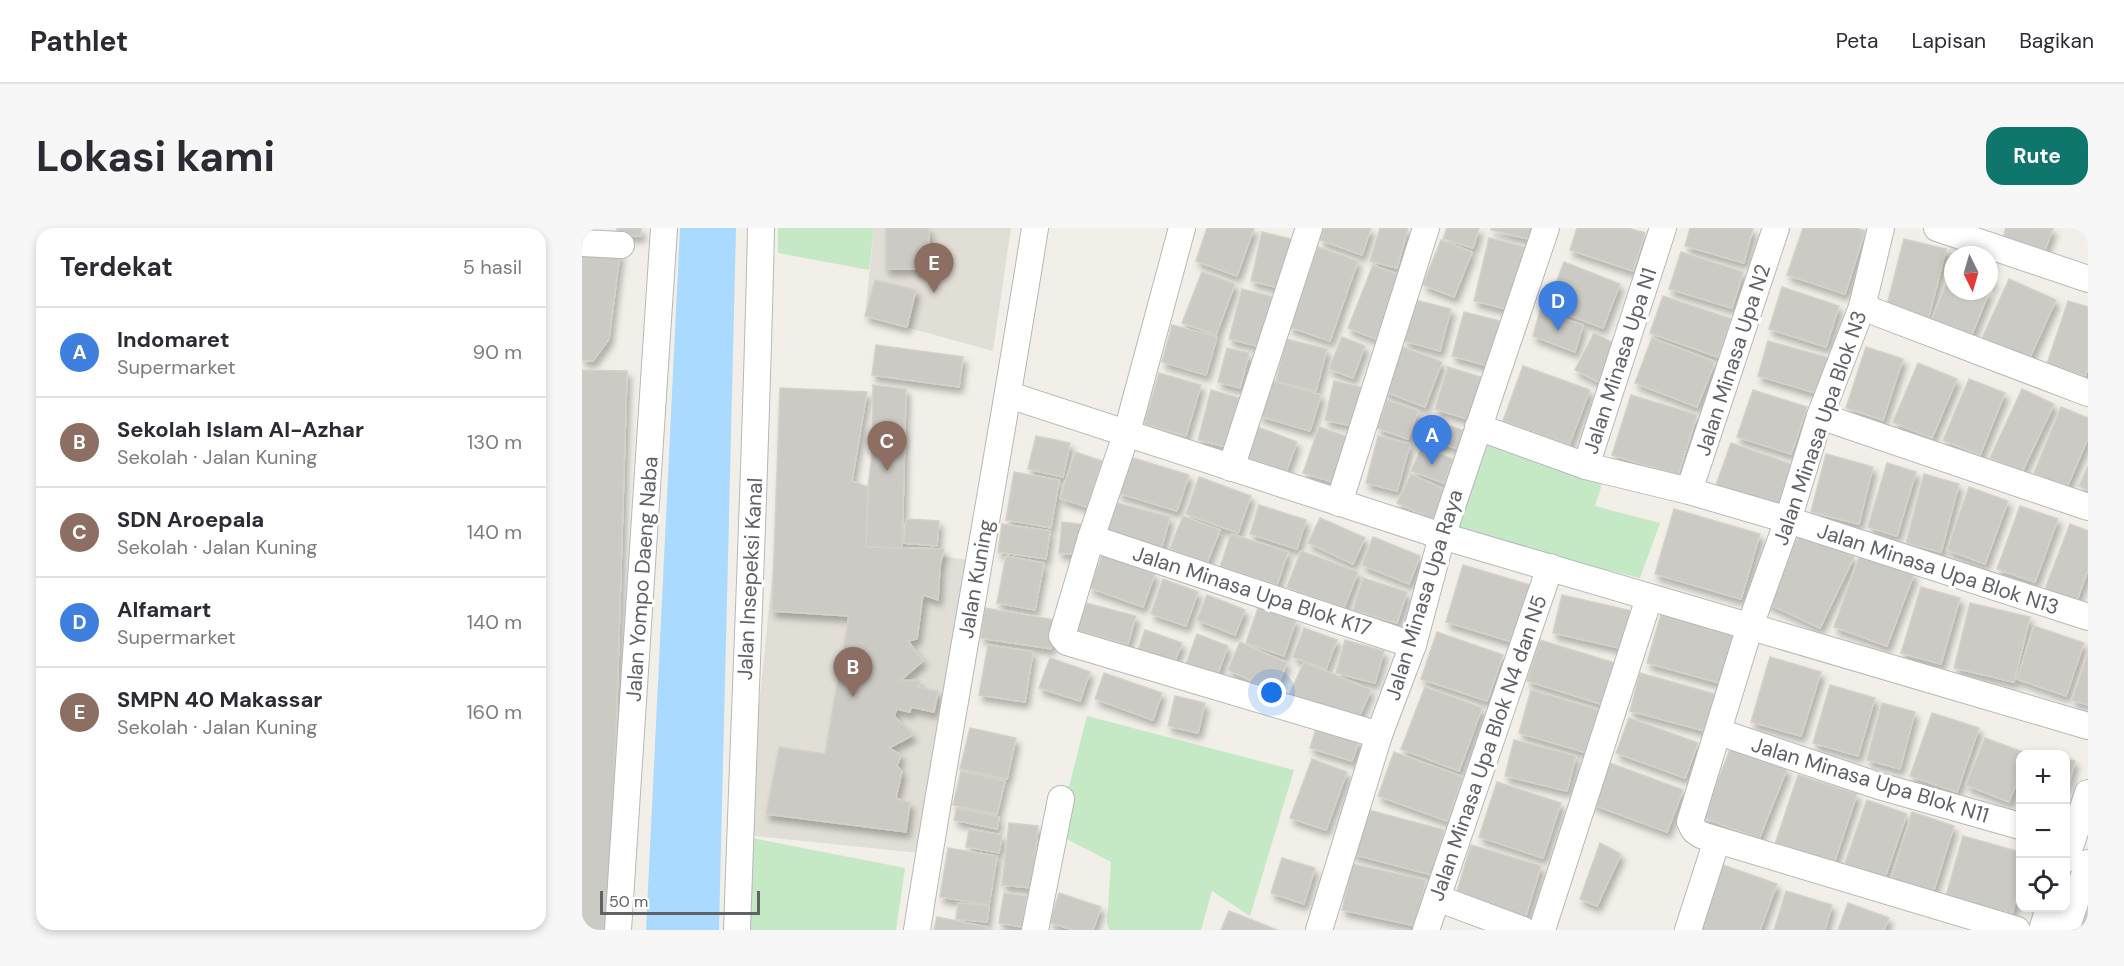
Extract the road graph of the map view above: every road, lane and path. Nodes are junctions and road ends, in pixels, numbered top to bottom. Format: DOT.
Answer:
graph roads {
  1 [pos="664,228"];
  2 [pos="761,228"];
  3 [pos="1035,228"];
  4 [pos="1182,228"];
  5 [pos="1309,228"];
  6 [pos="1426,228"];
  7 [pos="1546,228"];
  8 [pos="1663,228"];
  9 [pos="1776,228"];
  10 [pos="1881,228"];
  11 [pos="1937,228"];
  12 [pos="582,243"];
  13 [pos="621,244"];
  14 [pos="2088,279"];
  15 [pos="1862,307"];
  16 [pos="2088,393"];
  17 [pos="1009,395"];
  18 [pos="1820,416"];
  19 [pos="1478,427"];
  20 [pos="1126,432"];
  21 [pos="1586,466"];
  22 [pos="1231,468"];
  23 [pos="1689,491"];
  24 [pos="1339,503"];
  25 [pos="2088,507"];
  26 [pos="1788,520"];
  27 [pos="1442,536"];
  28 [pos="1091,538"];
  29 [pos="1550,567"];
  30 [pos="1649,598"];
  31 [pos="2088,617"];
  32 [pos="1750,626"];
  33 [pos="1413,645"];
  34 [pos="2088,726"];
  35 [pos="1719,732"];
  36 [pos="1379,735"];
  37 [pos="2088,793"];
  38 [pos="1061,799"];
  39 [pos="2016,825"];
  40 [pos="1717,840"];
  41 [pos="2070,841"];
  42 [pos="2088,862"];
  43 [pos="1437,898"];
  44 [pos="2048,912"];
  45 [pos="618,930"];
  46 [pos="737,930"];
  47 [pos="917,930"];
  48 [pos="1035,930"];
  49 [pos="1318,930"];
  50 [pos="1426,930"];
  51 [pos="1523,930"];
  52 [pos="1542,930"];
  53 [pos="1688,930"];
  54 [pos="2017,930"];
  55 [pos="2042,930"];
  56 [pos="2066,930"];
  1 -- 45 [label="street, Jalan Yompo Daeng Naba"];
  2 -- 46 [label="street, Jalan Insepeksi Kanal"];
  3 -- 17 [label="street, Jalan Kuning"];
  4 -- 20 [label="street"];
  5 -- 22 [label="street"];
  6 -- 24 [label="street"];
  7 -- 19 [label="street, Jalan Minasa Upa Raya"];
  8 -- 21 [label="street, Jalan Minasa Upa N1"];
  9 -- 23 [label="street, Jalan Minasa Upa N2"];
  10 -- 15 [label="street, Jalan Minasa Upa Blok N3"];
  11 -- 14 [label="street"];
  12 -- 13 [label="street"];
  15 -- 16 [label="street"];
  15 -- 18 [label="street, Jalan Minasa Upa Blok N3"];
  17 -- 20 [label="street"];
  17 -- 47 [label="street, Jalan Kuning"];
  18 -- 25 [label="street"];
  18 -- 26 [label="street, Jalan Minasa Upa Blok N3"];
  19 -- 21 [label="street"];
  19 -- 27 [label="street, Jalan Minasa Upa Raya"];
  20 -- 22 [label="street"];
  20 -- 28 [label="street"];
  21 -- 23 [label="street, Jalan Minasa Upa N1"];
  22 -- 24 [label="street"];
  23 -- 26 [label="street, Jalan Minasa Upa N1"];
  24 -- 27 [label="street"];
  26 -- 31 [label="street, Jalan Minasa Upa Blok N13"];
  26 -- 32 [label="street, Jalan Minasa Upa Blok N3"];
  27 -- 29 [label="street"];
  27 -- 33 [label="street, Jalan Minasa Upa Raya"];
  28 -- 33 [label="street, Jalan Minasa Upa Blok K17"];
  28 -- 36 [label="street"];
  29 -- 30 [label="street"];
  29 -- 43 [label="street, Jalan Minasa Upa Blok N4 dan N5"];
  30 -- 32 [label="street"];
  30 -- 52 [label="street"];
  32 -- 34 [label="street"];
  32 -- 35 [label="street, Jalan Minasa Upa Blok N3"];
  33 -- 36 [label="street, Jalan Minasa Upa Raya"];
  35 -- 39 [label="street, Jalan Minasa Upa Blok N11"];
  35 -- 40 [label="street, Jalan Minasa Upa Blok N3"];
  36 -- 49 [label="street, Jalan Minasa Upa Raya"];
  37 -- 41 [label="street"];
  38 -- 48 [label="street"];
  40 -- 53 [label="street"];
  40 -- 54 [label="street"];
  42 -- 56 [label="street"];
  43 -- 50 [label="street, Jalan Minasa Upa Blok N4 dan N5"];
  43 -- 51 [label="street"];
  44 -- 55 [label="street"];
}
